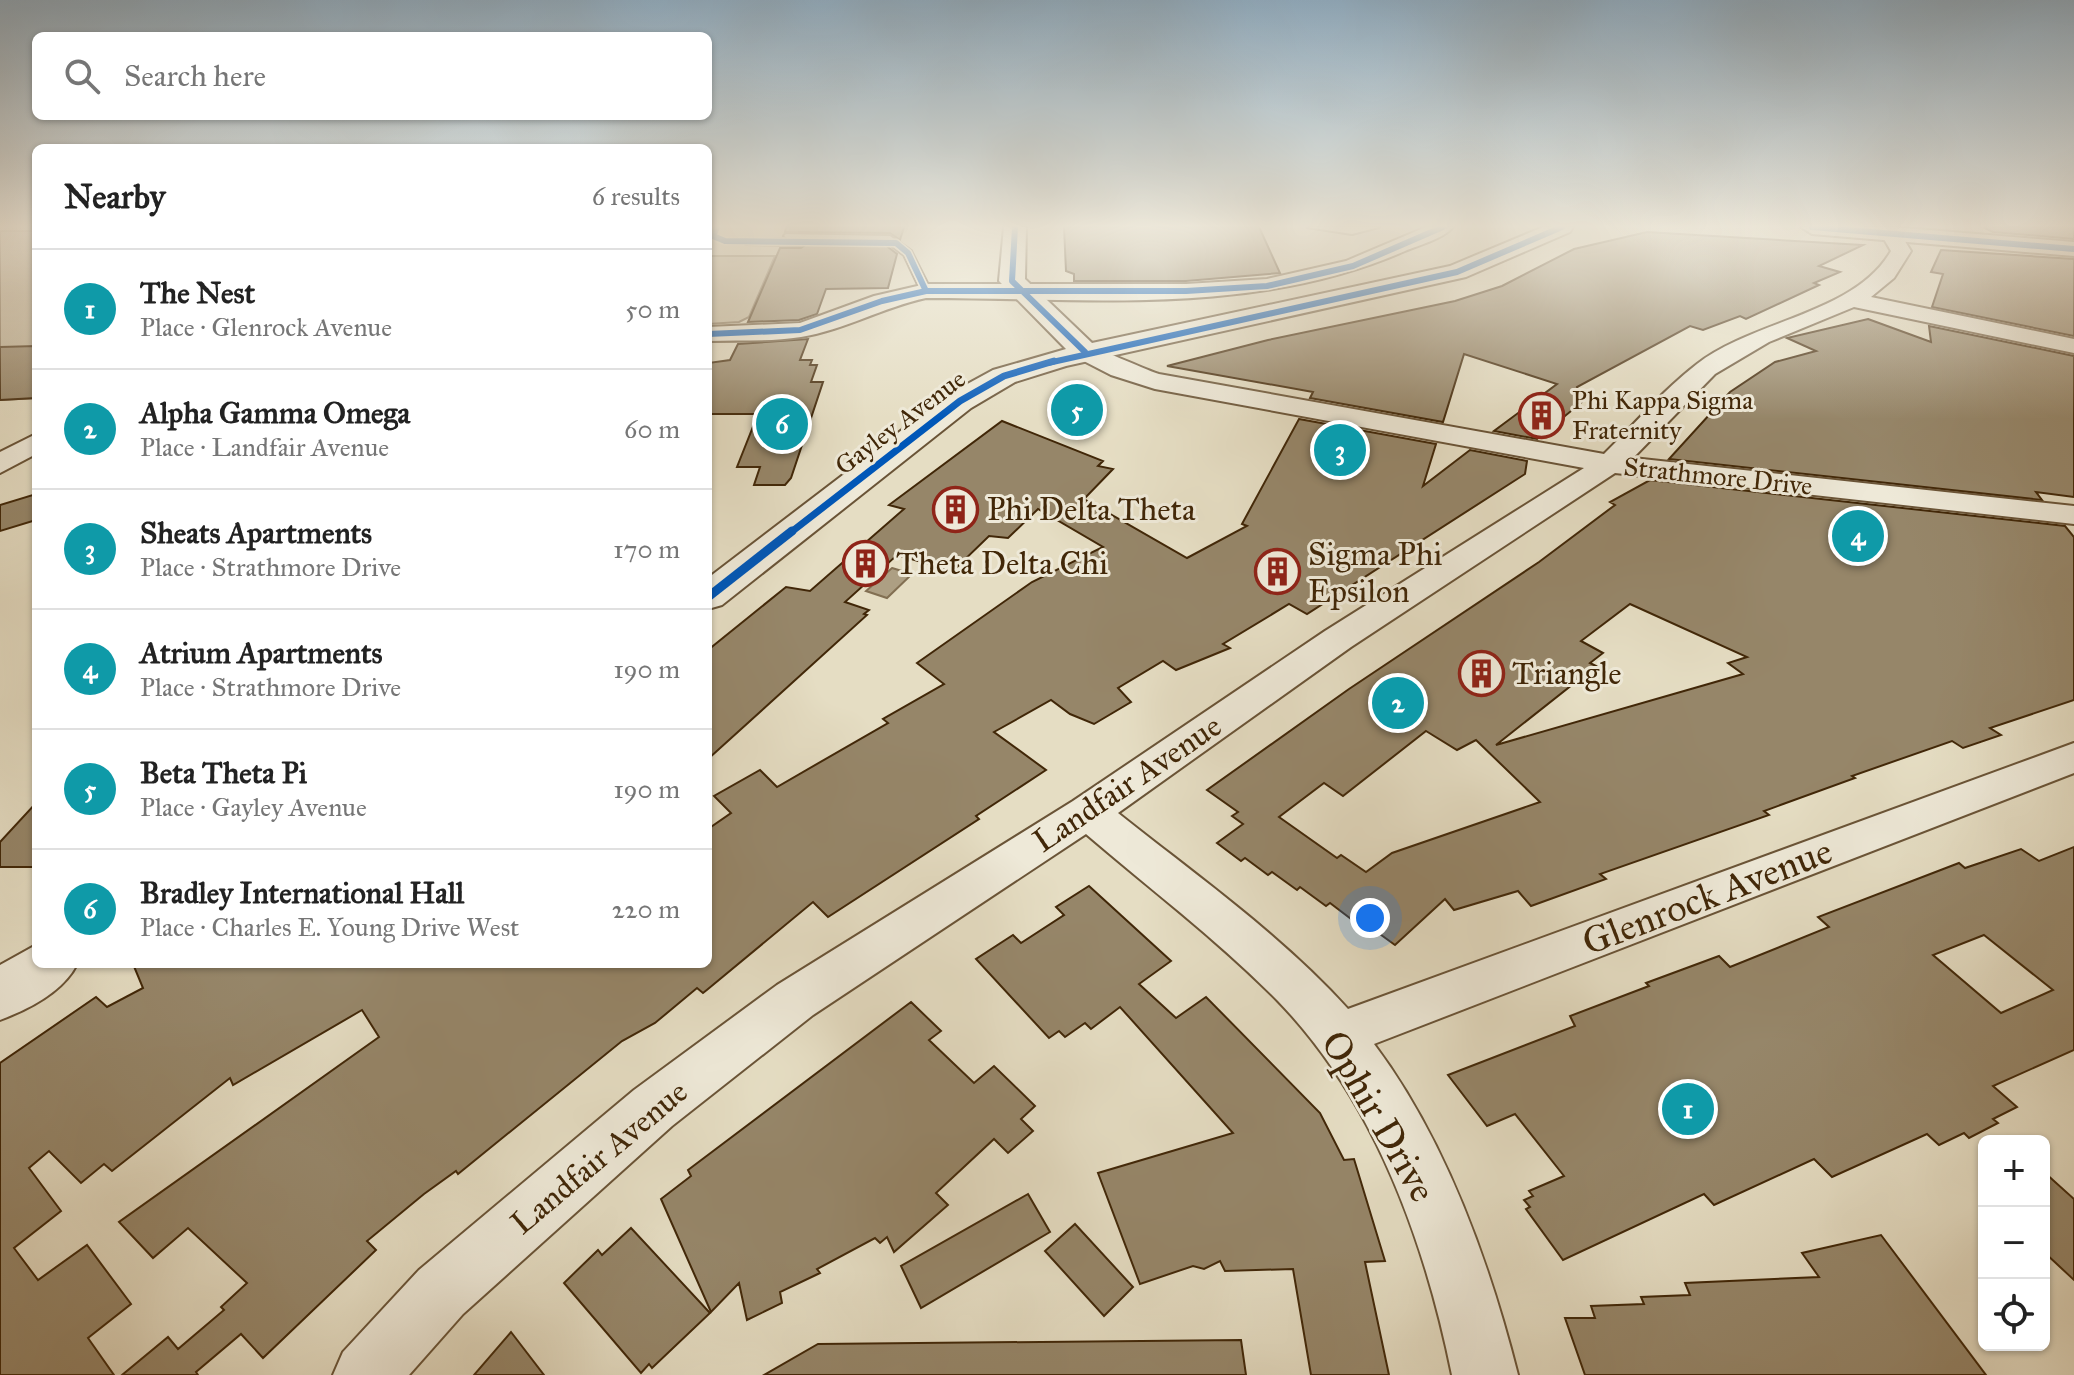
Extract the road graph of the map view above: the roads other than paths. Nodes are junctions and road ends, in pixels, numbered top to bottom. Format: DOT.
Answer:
graph roads {
  1 [pos="926,291"];
  2 [pos="1024,291"];
  3 [pos="1368,291"];
  4 [pos="1865,291"];
  5 [pos="1852,300"];
  6 [pos="712,334"];
  7 [pos="2074,346"];
  8 [pos="1085,352"];
  9 [pos="32,434"];
  10 [pos="0,435"];
  11 [pos="32,444"];
  12 [pos="0,464"];
  13 [pos="1610,464"];
  14 [pos="2074,515"];
  15 [pos="712,594"];
  16 [pos="2074,757"];
  17 [pos="1088,812"];
  18 [pos="43,968"];
  19 [pos="0,995"];
  20 [pos="1339,1035"];
  21 [pos="366,1375"];
  22 [pos="1485,1375"];
  1 -- 6 [label="street"];
  2 -- 8 [label="street"];
  3 -- 8 [label="street, Gayley Avenue"];
  4 -- 5 [label="street, Landfair Avenue"];
  5 -- 7 [label="street"];
  5 -- 13 [label="street, Landfair Avenue"];
  8 -- 13 [label="street, Strathmore Drive"];
  8 -- 15 [label="street, Gayley Avenue"];
  9 -- 10 [label="street"];
  11 -- 12 [label="street"];
  13 -- 14 [label="street, Strathmore Drive"];
  13 -- 17 [label="street, Landfair Avenue"];
  16 -- 20 [label="street, Glenrock Avenue"];
  17 -- 20 [label="street, Ophir Drive"];
  17 -- 21 [label="street, Landfair Avenue"];
  18 -- 19 [label="street"];
  20 -- 22 [label="street, Ophir Drive"];
}
